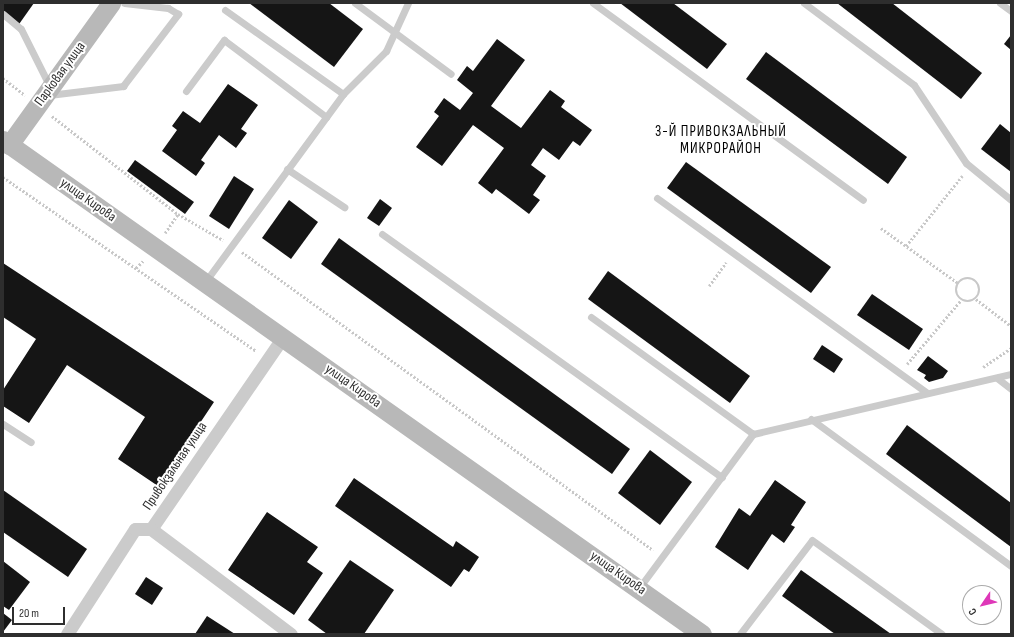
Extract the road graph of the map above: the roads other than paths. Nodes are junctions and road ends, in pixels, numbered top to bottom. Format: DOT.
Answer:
graph roads {
  1 [pos="111,3"];
  2 [pos="124,3"];
  3 [pos="355,3"];
  4 [pos="408,3"];
  5 [pos="593,3"];
  6 [pos="804,3"];
  7 [pos="1000,3"];
  8 [pos="167,6"];
  9 [pos="225,10"];
  10 [pos="1011,11"];
  11 [pos="3,14"];
  12 [pos="394,32"];
  13 [pos="451,74"];
  14 [pos="186,91"];
  15 [pos="343,94"];
  16 [pos="44,96"];
  17 [pos="326,117"];
  18 [pos="6,143"];
  19 [pos="287,169"];
  20 [pos="657,198"];
  21 [pos="863,200"];
  22 [pos="1011,200"];
  23 [pos="344,208"];
  24 [pos="382,234"];
  25 [pos="205,282"];
  26 [pos="591,317"];
  27 [pos="283,337"];
  28 [pos="1011,374"];
  29 [pos="997,378"];
  30 [pos="1011,389"];
  31 [pos="927,393"];
  32 [pos="811,419"];
  33 [pos="3,424"];
  34 [pos="753,434"];
  35 [pos="31,442"];
  36 [pos="722,478"];
  37 [pos="152,529"];
  38 [pos="1011,566"];
  39 [pos="639,588"];
  40 [pos="67,634"];
  41 [pos="291,634"];
  42 [pos="702,634"];
  43 [pos="740,634"];
  44 [pos="942,634"];
  1 -- 16 [label="main road, Парковая улица"];
  2 -- 8 [label="lane"];
  3 -- 12 [label="lane"];
  4 -- 12 [label="lane"];
  5 -- 21 [label="lane"];
  6 -- 22 [label="lane"];
  7 -- 10 [label="lane"];
  8 -- 16 [label="lane"];
  9 -- 15 [label="lane"];
  11 -- 16 [label="lane"];
  12 -- 13 [label="lane"];
  12 -- 15 [label="lane"];
  14 -- 17 [label="lane"];
  15 -- 17 [label="lane"];
  16 -- 18 [label="main road, Парковая улица"];
  17 -- 19 [label="lane"];
  18 -- 25 [label="main road, улица Кирова"];
  19 -- 23 [label="lane"];
  19 -- 25 [label="lane"];
  20 -- 31 [label="lane"];
  24 -- 36 [label="lane"];
  25 -- 27 [label="main road, улица Кирова"];
  26 -- 34 [label="lane"];
  27 -- 37 [label="street, Привокзальная улица"];
  27 -- 39 [label="main road, улица Кирова"];
  28 -- 29 [label="lane"];
  29 -- 30 [label="lane"];
  29 -- 31 [label="lane"];
  31 -- 32 [label="lane"];
  32 -- 34 [label="lane"];
  32 -- 38 [label="lane"];
  33 -- 35 [label="lane"];
  34 -- 36 [label="lane"];
  36 -- 39 [label="lane"];
  37 -- 40 [label="street"];
  37 -- 41 [label="street, Привокзальная улица"];
  39 -- 42 [label="main road, улица Кирова"];
  43 -- 44 [label="lane"];
}
